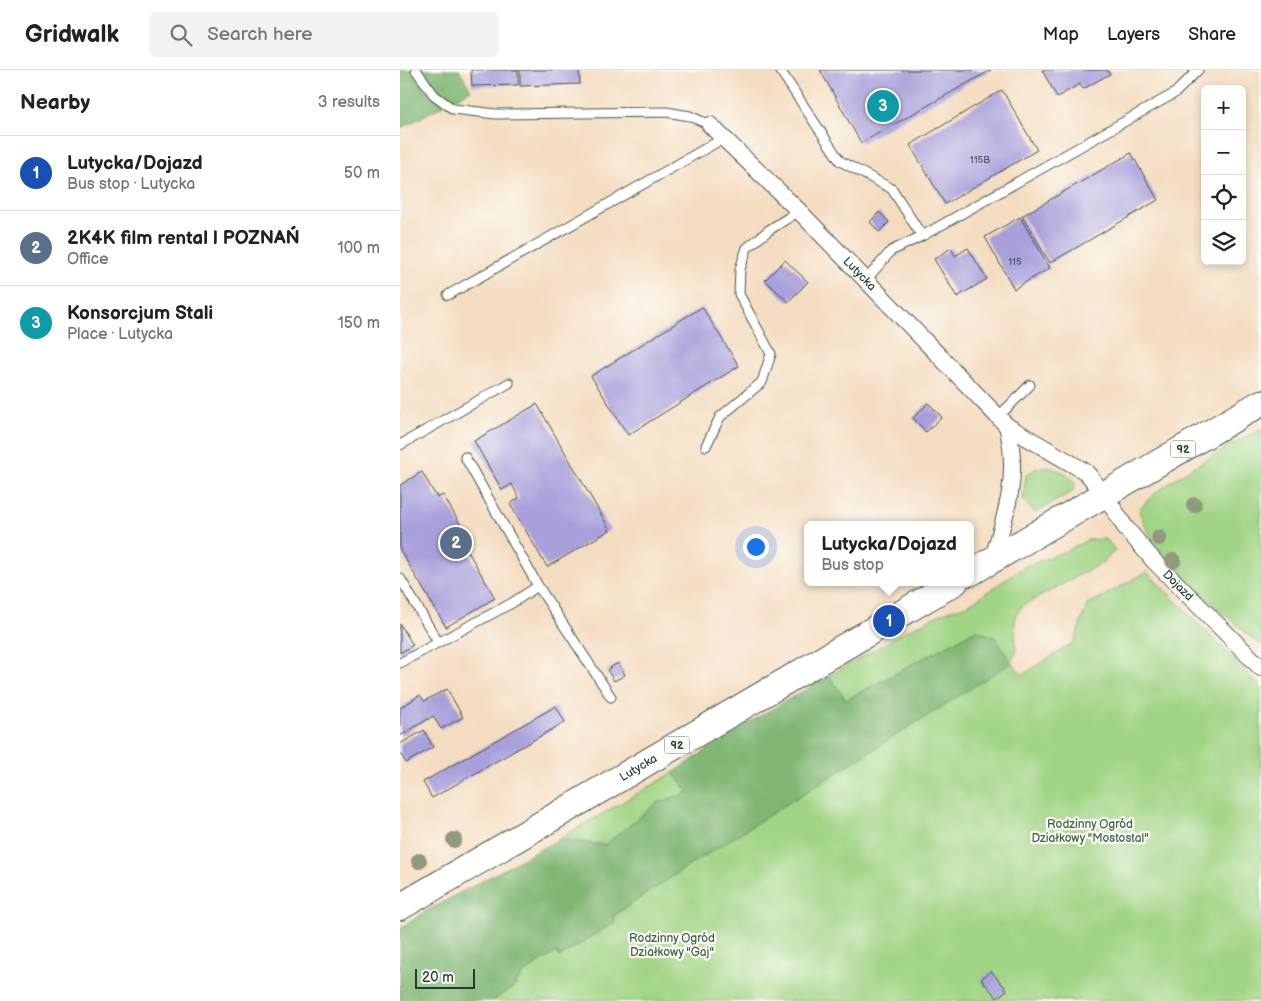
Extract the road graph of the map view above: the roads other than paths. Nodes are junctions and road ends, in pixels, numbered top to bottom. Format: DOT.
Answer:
graph roads {
  1 [pos="416,70"];
  2 [pos="780,70"];
  3 [pos="1198,70"];
  4 [pos="710,125"];
  5 [pos="724,138"];
  6 [pos="799,211"];
  7 [pos="922,236"];
  8 [pos="866,280"];
  9 [pos="448,295"];
  10 [pos="508,383"];
  11 [pos="1030,385"];
  12 [pos="1261,403"];
  13 [pos="1003,421"];
  14 [pos="400,445"];
  15 [pos="706,446"];
  16 [pos="466,457"];
  17 [pos="1105,495"];
  18 [pos="981,567"];
  19 [pos="400,578"];
  20 [pos="538,586"];
  21 [pos="948,586"];
  22 [pos="438,642"];
  23 [pos="400,663"];
  24 [pos="1261,668"];
  25 [pos="611,697"];
  26 [pos="400,907"];
  1 -- 4 [label="lane"];
  2 -- 7 [label="lane"];
  3 -- 7 [label="lane"];
  4 -- 5 [label="street, Lutycka"];
  5 -- 6 [label="street, Lutycka"];
  5 -- 9 [label="lane"];
  6 -- 8 [label="street, Lutycka"];
  6 -- 15 [label="lane"];
  7 -- 8 [label="lane"];
  8 -- 13 [label="street, Lutycka"];
  10 -- 14 [label="lane"];
  11 -- 13 [label="lane"];
  12 -- 17 [label="main road, Lutycka / 92"];
  13 -- 17 [label="street, Lutycka"];
  13 -- 18 [label="street, Lutycka"];
  16 -- 20 [label="lane"];
  17 -- 18 [label="main road, Lutycka / 92"];
  17 -- 24 [label="street, Dojazd"];
  19 -- 22 [label="lane"];
  20 -- 22 [label="lane"];
  20 -- 25 [label="lane"];
  21 -- 26 [label="main road, Lutycka / 92"];
  22 -- 23 [label="lane"];
}
